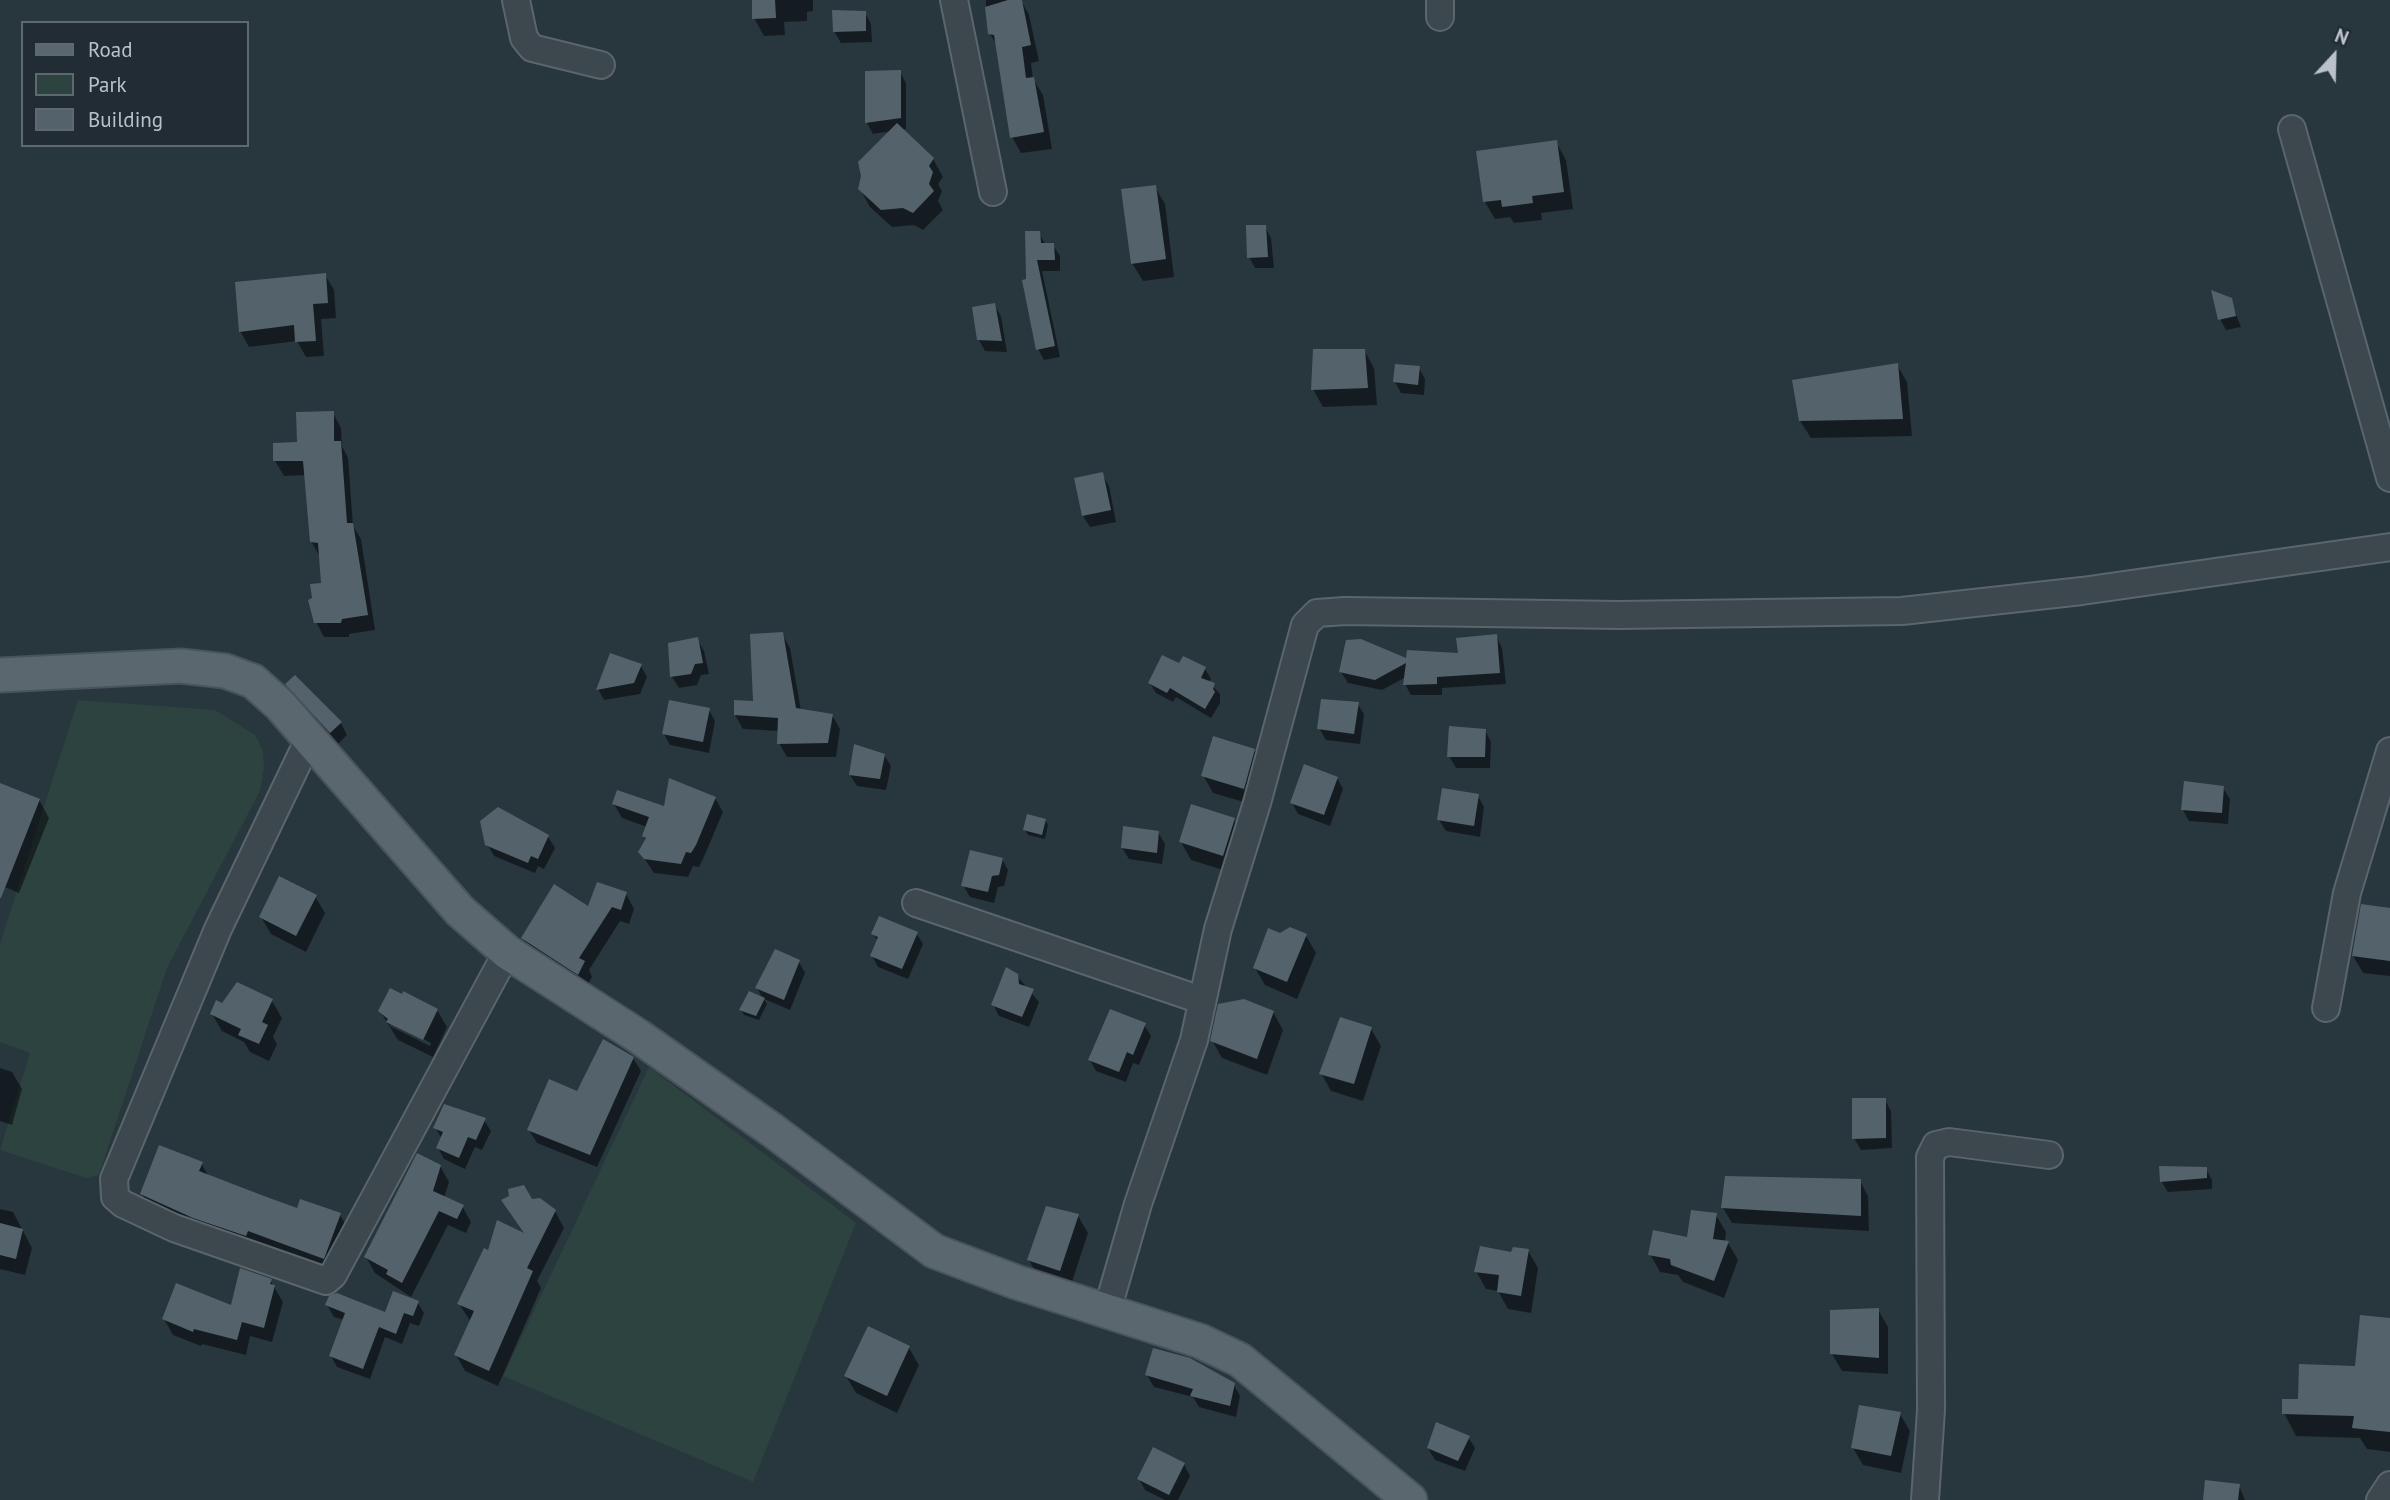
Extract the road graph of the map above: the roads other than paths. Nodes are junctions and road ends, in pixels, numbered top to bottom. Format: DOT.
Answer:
graph roads {
  1 [pos="516,0"];
  2 [pos="954,0"];
  3 [pos="601,65"];
  4 [pos="2292,129"];
  5 [pos="993,192"];
  6 [pos="2390,478"];
  7 [pos="2390,547"];
  8 [pos="0,675"];
  9 [pos="309,739"];
  10 [pos="2390,751"];
  11 [pos="916,903"];
  12 [pos="507,952"];
  13 [pos="1201,1000"];
  14 [pos="2326,1008"];
  15 [pos="2049,1156"];
  16 [pos="1107,1311"];
  17 [pos="2390,1485"];
  18 [pos="1409,1500"];
  19 [pos="1924,1500"];
  20 [pos="2380,1500"];
  1 -- 3 [label="street"];
  2 -- 5 [label="street"];
  4 -- 6 [label="street"];
  7 -- 13 [label="street"];
  8 -- 9 [label="main road"];
  9 -- 12 [label="main road"];
  9 -- 12 [label="street"];
  10 -- 14 [label="street"];
  11 -- 13 [label="street"];
  12 -- 16 [label="main road"];
  13 -- 16 [label="street"];
  15 -- 19 [label="street"];
  16 -- 18 [label="main road"];
  17 -- 20 [label="street"];
}
